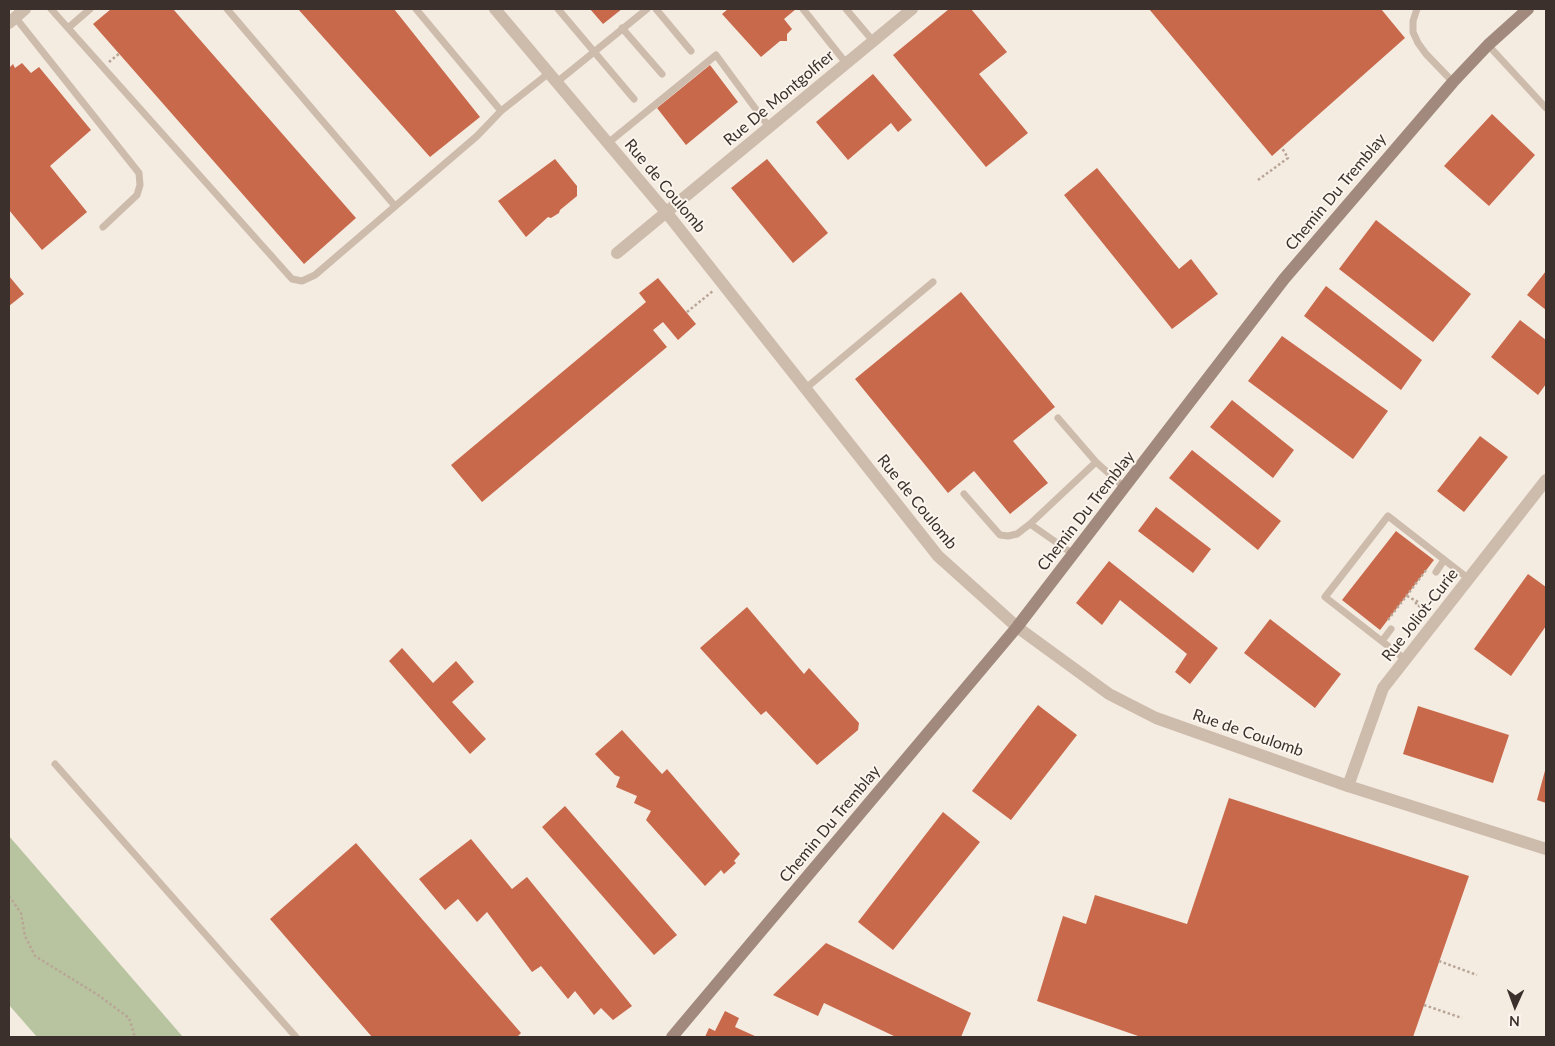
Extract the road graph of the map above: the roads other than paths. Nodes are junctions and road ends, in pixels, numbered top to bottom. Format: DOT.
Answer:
graph roads {
  1 [pos="51,9"];
  2 [pos="90,9"];
  3 [pos="227,9"];
  4 [pos="416,9"];
  5 [pos="495,9"];
  6 [pos="558,9"];
  7 [pos="646,9"];
  8 [pos="656,9"];
  9 [pos="802,9"];
  10 [pos="846,9"];
  11 [pos="912,9"];
  12 [pos="1417,9"];
  13 [pos="1528,9"];
  14 [pos="16,16"];
  15 [pos="68,28"];
  16 [pos="622,28"];
  17 [pos="873,41"];
  18 [pos="1488,45"];
  19 [pos="691,51"];
  20 [pos="593,52"];
  21 [pos="846,63"];
  22 [pos="662,74"];
  23 [pos="553,77"];
  24 [pos="1453,82"];
  25 [pos="634,99"];
  26 [pos="1546,108"];
  27 [pos="502,111"];
  28 [pos="769,127"];
  29 [pos="608,142"];
  30 [pos="395,206"];
  31 [pos="666,212"];
  32 [pos="103,227"];
  33 [pos="617,253"];
  34 [pos="933,282"];
  35 [pos="806,388"];
  36 [pos="1058,418"];
  37 [pos="1096,462"];
  38 [pos="1546,480"];
  39 [pos="1124,487"];
  40 [pos="964,494"];
  41 [pos="1030,524"];
  42 [pos="1073,554"];
  43 [pos="1444,560"];
  44 [pos="1436,572"];
  45 [pos="1469,579"];
  46 [pos="1017,627"];
  47 [pos="1391,629"];
  48 [pos="1382,641"];
  49 [pos="1406,660"];
  50 [pos="54,764"];
  51 [pos="1348,786"];
  52 [pos="1546,850"];
  53 [pos="296,1037"];
  54 [pos="672,1037"];
  1 -- 15 [label="lane"];
  2 -- 15 [label="lane"];
  3 -- 30 [label="lane"];
  4 -- 27 [label="lane"];
  5 -- 23 [label="street, Rue de Coulomb"];
  6 -- 20 [label="lane"];
  7 -- 16 [label="lane"];
  8 -- 19 [label="lane"];
  9 -- 21 [label="lane"];
  10 -- 17 [label="lane"];
  11 -- 17 [label="street, Rue De Montgolfier"];
  12 -- 24 [label="lane"];
  13 -- 18 [label="street, Chemin Du Tremblay"];
  14 -- 32 [label="lane"];
  15 -- 30 [label="lane"];
  16 -- 20 [label="lane"];
  16 -- 22 [label="lane"];
  17 -- 21 [label="street, Rue De Montgolfier"];
  18 -- 24 [label="street, Chemin Du Tremblay"];
  18 -- 26 [label="lane"];
  20 -- 23 [label="lane"];
  20 -- 25 [label="lane"];
  21 -- 28 [label="street, Rue De Montgolfier"];
  23 -- 27 [label="lane"];
  23 -- 29 [label="street, Rue de Coulomb"];
  24 -- 39 [label="street, Chemin Du Tremblay"];
  27 -- 30 [label="lane"];
  28 -- 29 [label="lane"];
  28 -- 31 [label="street, Rue De Montgolfier"];
  29 -- 31 [label="street, Rue de Coulomb"];
  31 -- 33 [label="street, Rue De Montgolfier"];
  31 -- 35 [label="street, Rue de Coulomb"];
  34 -- 35 [label="lane"];
  35 -- 46 [label="street, Rue de Coulomb"];
  36 -- 37 [label="lane"];
  37 -- 39 [label="lane"];
  37 -- 41 [label="lane"];
  38 -- 45 [label="street, Rue Joliot-Curie"];
  39 -- 42 [label="street, Chemin Du Tremblay"];
  40 -- 41 [label="lane"];
  41 -- 42 [label="lane"];
  42 -- 46 [label="street, Chemin Du Tremblay"];
  43 -- 44 [label="lane"];
  43 -- 45 [label="lane"];
  43 -- 48 [label="lane"];
  45 -- 49 [label="street, Rue Joliot-Curie"];
  46 -- 51 [label="street, Rue de Coulomb"];
  46 -- 54 [label="street, Chemin Du Tremblay"];
  47 -- 48 [label="lane"];
  48 -- 49 [label="lane"];
  49 -- 51 [label="street, Rue Joliot-Curie"];
  50 -- 53 [label="lane"];
  51 -- 52 [label="street, Rue de Coulomb"];
}
